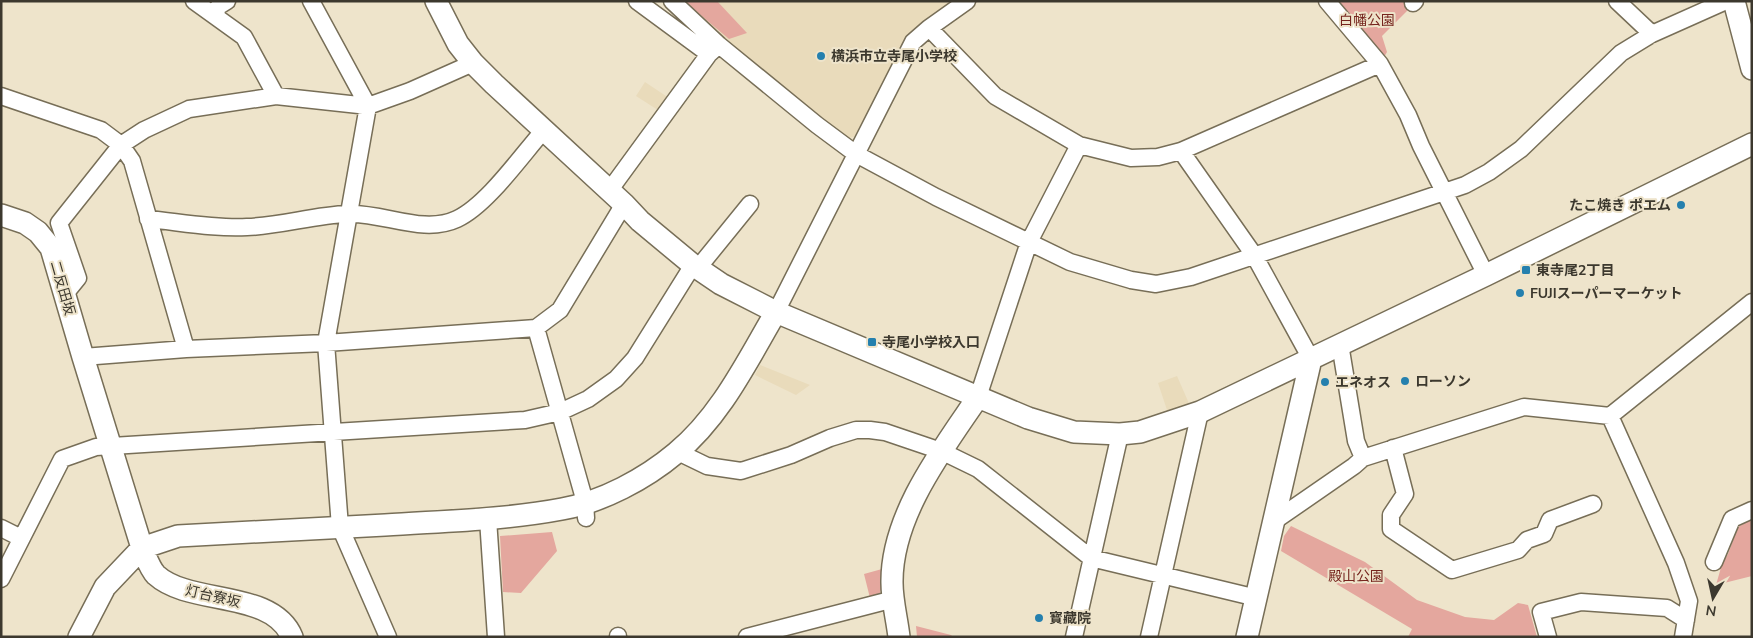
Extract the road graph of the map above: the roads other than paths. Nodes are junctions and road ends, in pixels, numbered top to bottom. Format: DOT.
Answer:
graph roads {
  1 [pos="194,1"];
  2 [pos="227,1"];
  3 [pos="311,1"];
  4 [pos="436,1"];
  5 [pos="637,1"];
  6 [pos="672,1"];
  7 [pos="967,1"];
  8 [pos="1327,1"];
  9 [pos="1617,1"];
  10 [pos="1726,1"];
  11 [pos="1734,1"];
  12 [pos="214,15"];
  13 [pos="929,28"];
  14 [pos="1652,34"];
  15 [pos="714,50"];
  16 [pos="473,63"];
  17 [pos="1380,64"];
  18 [pos="1752,69"];
  19 [pos="1,96"];
  20 [pos="276,96"];
  21 [pos="368,106"];
  22 [pos="544,130"];
  23 [pos="1752,144"];
  24 [pos="121,145"];
  25 [pos="1079,145"];
  26 [pos="1180,151"];
  27 [pos="856,154"];
  28 [pos="1444,192"];
  29 [pos="617,197"];
  30 [pos="750,204"];
  31 [pos="349,213"];
  32 [pos="1,215"];
  33 [pos="148,219"];
  34 [pos="1029,242"];
  35 [pos="1254,255"];
  36 [pos="695,266"];
  37 [pos="1486,275"];
  38 [pos="65,294"];
  39 [pos="1752,302"];
  40 [pos="776,312"];
  41 [pos="536,328"];
  42 [pos="326,343"];
  43 [pos="1340,344"];
  44 [pos="186,350"];
  45 [pos="83,357"];
  46 [pos="1311,359"];
  47 [pos="978,397"];
  48 [pos="560,412"];
  49 [pos="1200,412"];
  50 [pos="1610,416"];
  51 [pos="333,432"];
  52 [pos="1120,434"];
  53 [pos="111,446"];
  54 [pos="1393,448"];
  55 [pos="942,451"];
  56 [pos="678,452"];
  57 [pos="1363,458"];
  58 [pos="586,510"];
  59 [pos="1752,510"];
  60 [pos="1586,512"];
  61 [pos="488,519"];
  62 [pos="1273,522"];
  63 [pos="340,527"];
  64 [pos="1,528"];
  65 [pos="21,538"];
  66 [pos="142,548"];
  67 [pos="1091,558"];
  68 [pos="1714,562"];
  69 [pos="1163,575"];
  70 [pos="1,579"];
  71 [pos="1257,598"];
  72 [pos="894,599"];
  73 [pos="1686,620"];
  74 [pos="79,637"];
  75 [pos="292,637"];
  76 [pos="388,637"];
  77 [pos="496,637"];
  78 [pos="747,637"];
  79 [pos="899,637"];
  80 [pos="1074,637"];
  81 [pos="1149,637"];
  82 [pos="1247,637"];
  83 [pos="1548,637"];
  84 [pos="1684,637"];
  1 -- 12 [label="street"];
  2 -- 12 [label="street"];
  3 -- 21 [label="street"];
  4 -- 16 [label="street"];
  5 -- 15 [label="street"];
  6 -- 15 [label="street"];
  7 -- 13 [label="street"];
  8 -- 17 [label="street"];
  9 -- 14 [label="street"];
  10 -- 14 [label="street"];
  11 -- 18 [label="street"];
  12 -- 20 [label="street"];
  13 -- 25 [label="street"];
  13 -- 27 [label="street"];
  14 -- 28 [label="street"];
  15 -- 27 [label="street"];
  15 -- 29 [label="street"];
  16 -- 21 [label="street"];
  16 -- 22 [label="street"];
  17 -- 26 [label="street"];
  17 -- 28 [label="street"];
  19 -- 24 [label="street"];
  20 -- 21 [label="street"];
  20 -- 24 [label="street"];
  21 -- 31 [label="street"];
  22 -- 29 [label="street"];
  22 -- 31 [label="street"];
  23 -- 37 [label="street"];
  24 -- 33 [label="street"];
  24 -- 38 [label="street"];
  25 -- 26 [label="street"];
  25 -- 34 [label="street"];
  26 -- 35 [label="street"];
  27 -- 34 [label="street"];
  27 -- 40 [label="street"];
  28 -- 35 [label="street"];
  28 -- 37 [label="street"];
  29 -- 36 [label="street"];
  29 -- 41 [label="street"];
  30 -- 36 [label="street"];
  31 -- 33 [label="street"];
  31 -- 42 [label="street"];
  32 -- 38 [label="street, 二反田坂"];
  33 -- 44 [label="street"];
  34 -- 35 [label="street"];
  34 -- 47 [label="street"];
  35 -- 46 [label="street"];
  36 -- 40 [label="street"];
  36 -- 48 [label="street"];
  37 -- 43 [label="street"];
  38 -- 45 [label="street, 二反田坂"];
  39 -- 50 [label="street"];
  40 -- 47 [label="street"];
  40 -- 56 [label="street"];
  41 -- 42 [label="street"];
  41 -- 48 [label="street"];
  42 -- 44 [label="street"];
  42 -- 51 [label="street"];
  43 -- 46 [label="street"];
  43 -- 57 [label="street"];
  44 -- 45 [label="street"];
  45 -- 53 [label="street, 二反田坂"];
  46 -- 49 [label="street"];
  46 -- 62 [label="street"];
  47 -- 52 [label="street"];
  47 -- 55 [label="street"];
  48 -- 51 [label="street"];
  48 -- 58 [label="street"];
  49 -- 52 [label="street"];
  49 -- 69 [label="street"];
  50 -- 54 [label="street"];
  50 -- 73 [label="street"];
  51 -- 53 [label="street"];
  51 -- 63 [label="street"];
  52 -- 67 [label="street"];
  53 -- 65 [label="street"];
  53 -- 66 [label="street, 灯台寮坂"];
  54 -- 57 [label="street"];
  54 -- 60 [label="street"];
  55 -- 56 [label="street"];
  55 -- 67 [label="street"];
  55 -- 72 [label="street"];
  56 -- 58 [label="street"];
  57 -- 62 [label="street"];
  58 -- 61 [label="street"];
  59 -- 68 [label="street"];
  61 -- 63 [label="street"];
  61 -- 77 [label="street"];
  62 -- 71 [label="street"];
  63 -- 66 [label="street"];
  63 -- 76 [label="street"];
  64 -- 65 [label="street"];
  65 -- 70 [label="street"];
  66 -- 74 [label="street"];
  66 -- 75 [label="street, 灯台寮坂"];
  67 -- 69 [label="street"];
  67 -- 80 [label="street"];
  69 -- 71 [label="street"];
  69 -- 81 [label="street"];
  71 -- 82 [label="street"];
  72 -- 78 [label="street"];
  72 -- 79 [label="street"];
  73 -- 83 [label="street"];
  73 -- 84 [label="street"];
}
